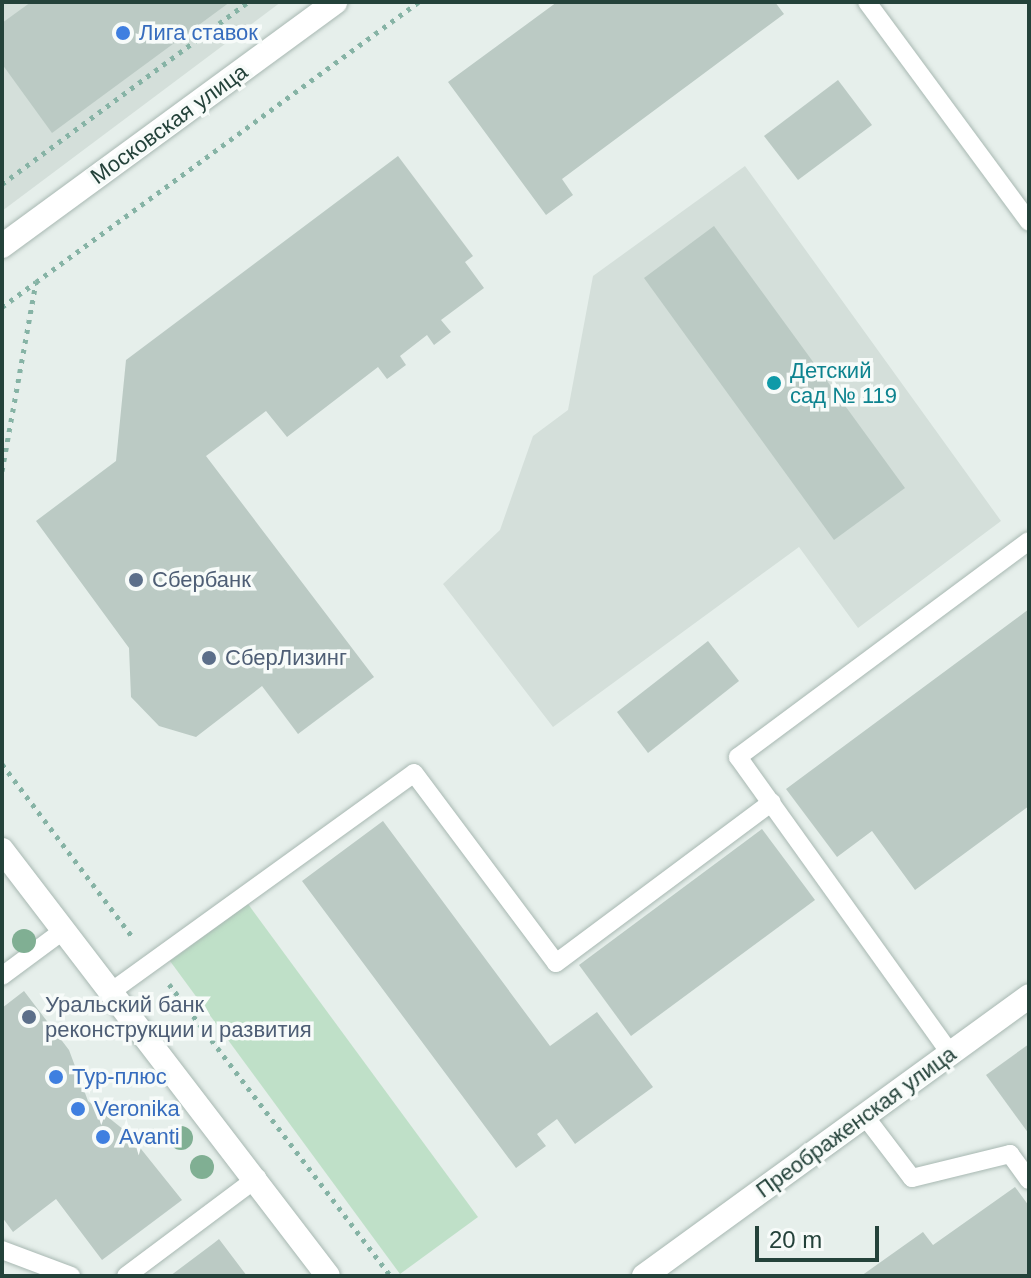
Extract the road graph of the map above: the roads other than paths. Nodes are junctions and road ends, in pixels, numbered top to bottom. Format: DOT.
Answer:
graph roads {
  1 [pos="335,2"];
  2 [pos="867,2"];
  3 [pos="1029,222"];
  4 [pos="2,246"];
  5 [pos="1029,541"];
  6 [pos="772,802"];
  7 [pos="2,850"];
  8 [pos="64,930"];
  9 [pos="2,976"];
  10 [pos="112,991"];
  11 [pos="1029,996"];
  12 [pos="950,1053"];
  13 [pos="864,1115"];
  14 [pos="257,1178"];
  15 [pos="1029,1180"];
  16 [pos="2,1250"];
  17 [pos="71,1276"];
  18 [pos="126,1276"];
  19 [pos="328,1276"];
  20 [pos="644,1276"];
  1 -- 4 [label="main road, Московская улица"];
  2 -- 3 [label="lane"];
  5 -- 6 [label="lane"];
  6 -- 10 [label="lane"];
  6 -- 12 [label="lane"];
  7 -- 8 [label="main road"];
  8 -- 9 [label="lane"];
  8 -- 10 [label="main road"];
  10 -- 14 [label="main road"];
  11 -- 12 [label="main road, Преображенская улица"];
  12 -- 13 [label="main road, Преображенская улица"];
  13 -- 15 [label="lane"];
  13 -- 20 [label="main road, Преображенская улица"];
  14 -- 18 [label="lane"];
  14 -- 19 [label="main road"];
  16 -- 17 [label="lane"];
}
